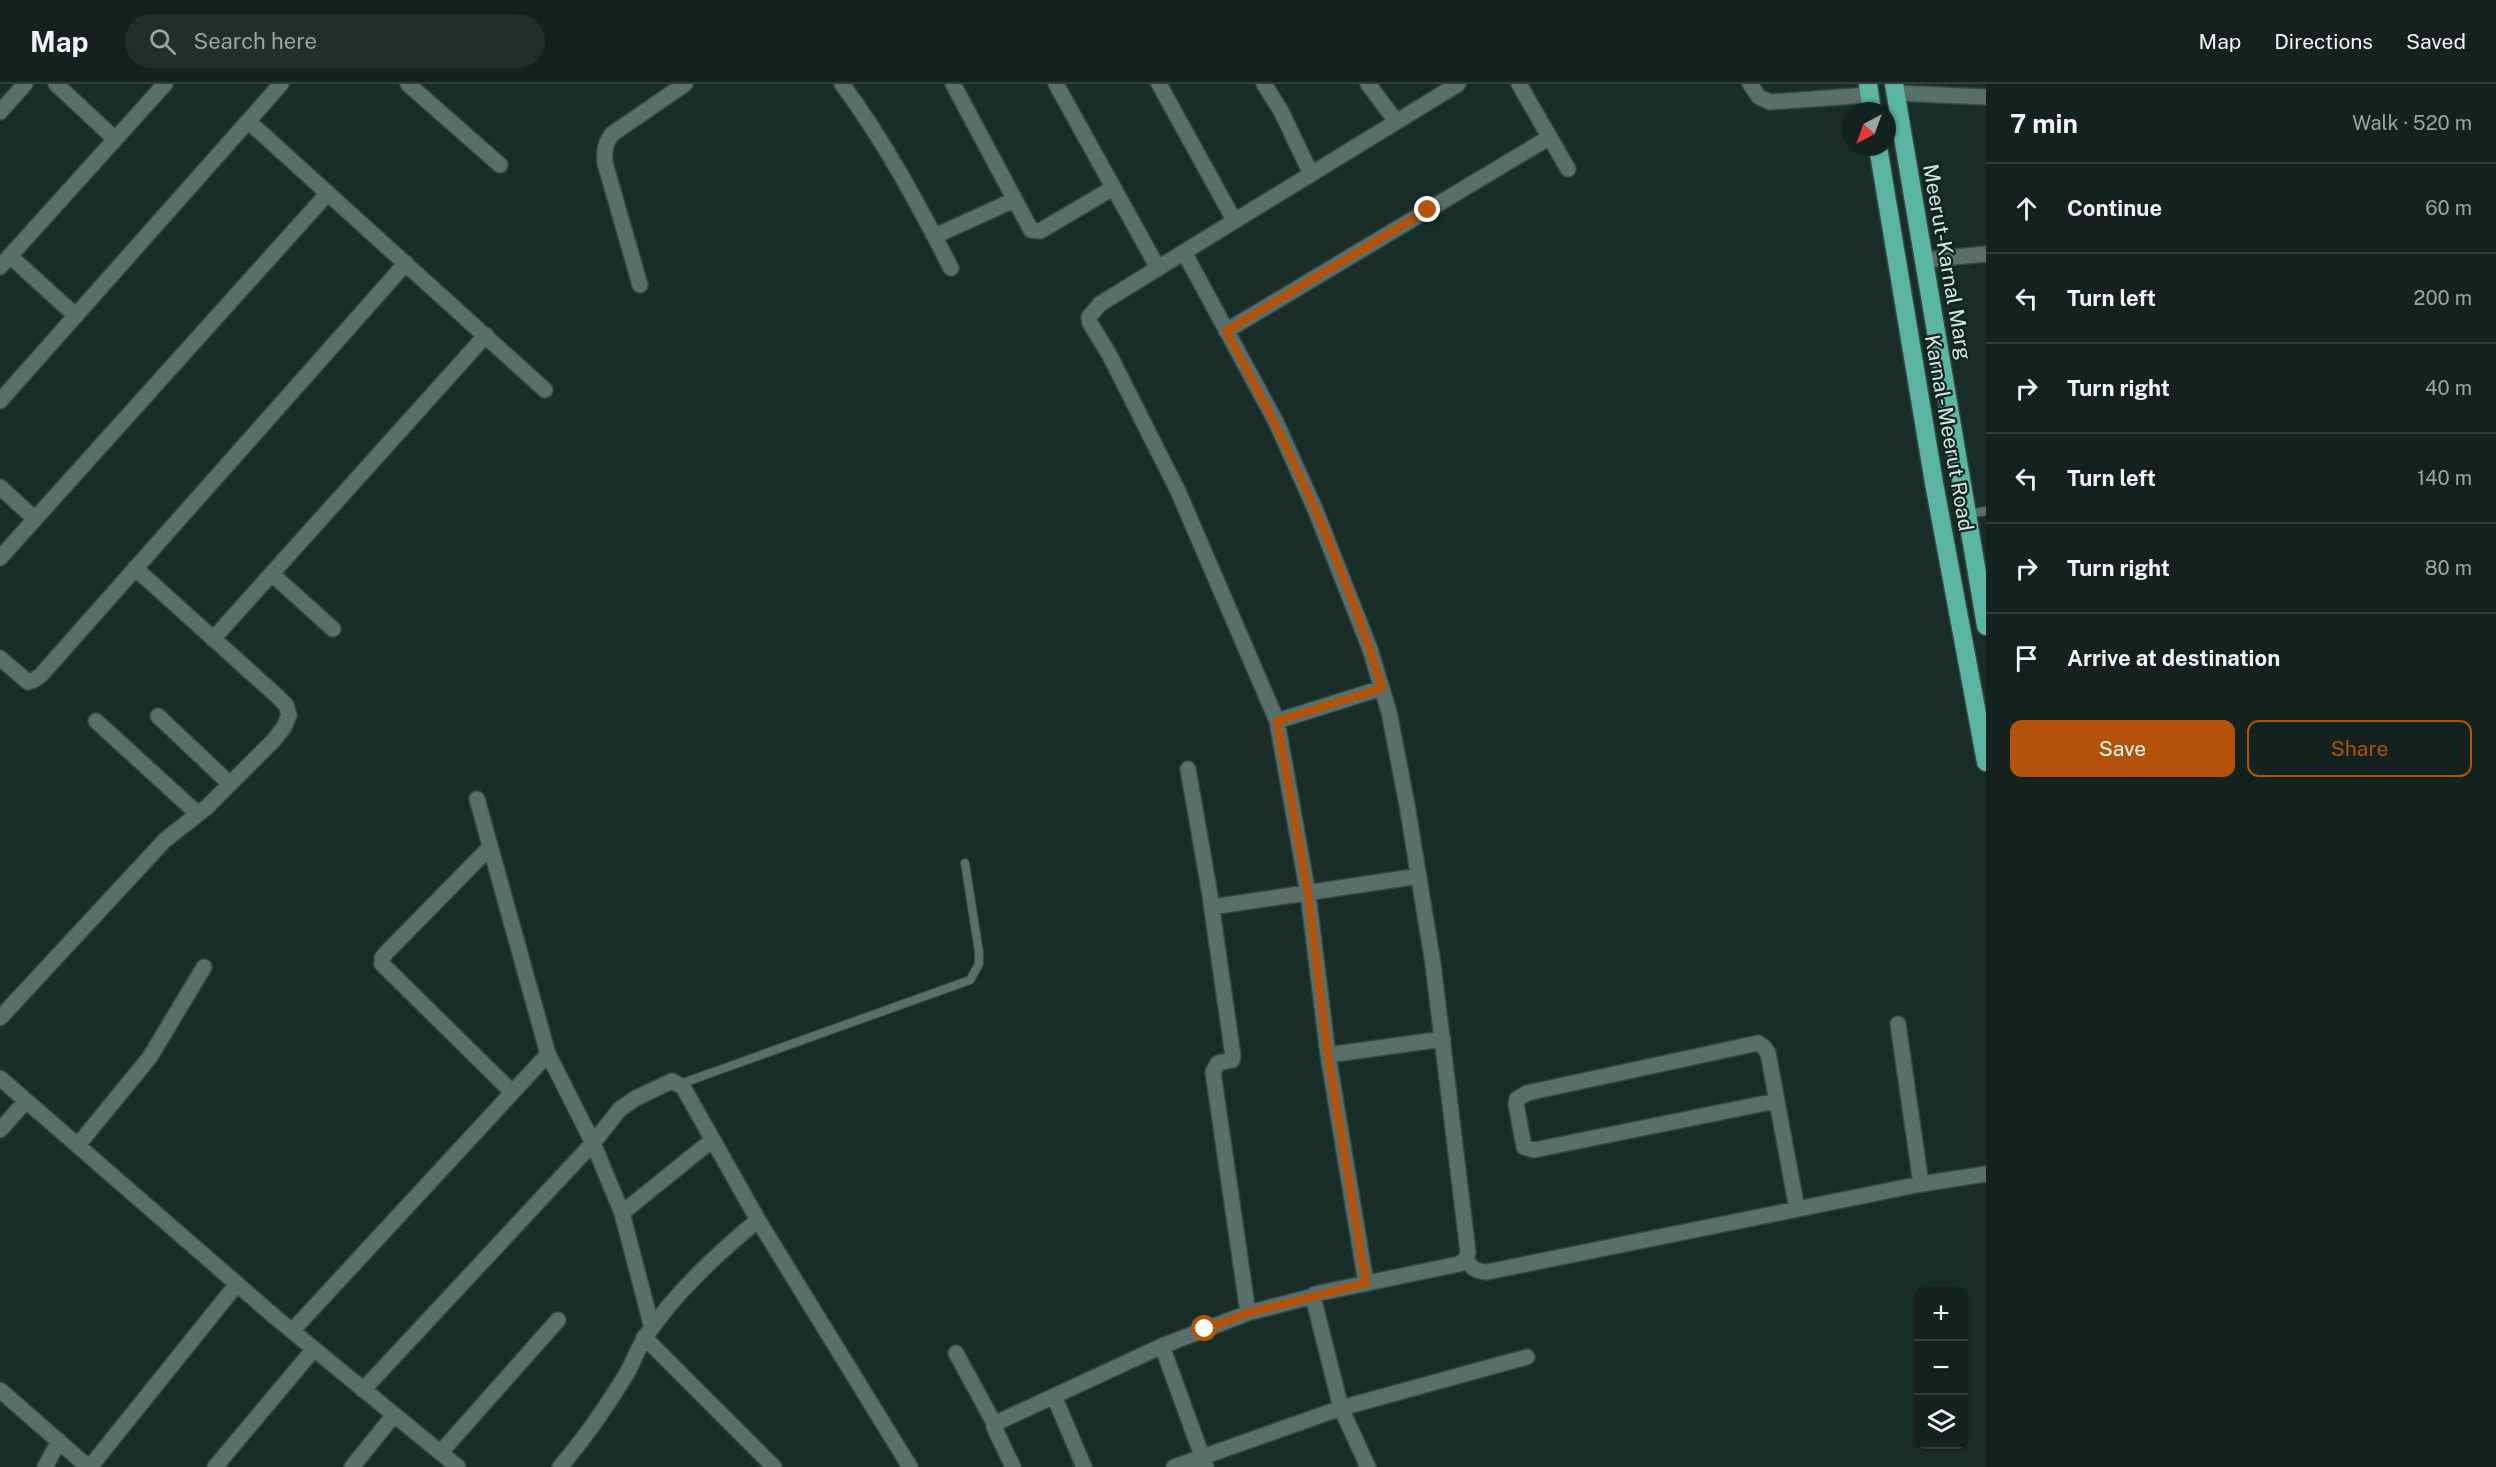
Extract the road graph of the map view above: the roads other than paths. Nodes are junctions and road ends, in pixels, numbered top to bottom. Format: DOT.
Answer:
graph roads {
  1 [pos="25,84"];
  2 [pos="56,84"];
  3 [pos="165,84"];
  4 [pos="281,84"];
  5 [pos="408,84"];
  6 [pos="685,84"];
  7 [pos="842,84"];
  8 [pos="953,84"];
  9 [pos="1056,84"];
  10 [pos="1159,84"];
  11 [pos="1264,84"];
  12 [pos="1368,84"];
  13 [pos="1519,84"];
  14 [pos="1750,84"];
  15 [pos="1448,87"];
  16 [pos="1895,89"];
  17 [pos="1870,96"];
  18 [pos="1986,97"];
  19 [pos="0,112"];
  20 [pos="248,121"];
  21 [pos="1396,121"];
  22 [pos="1550,137"];
  23 [pos="115,139"];
  24 [pos="1880,156"];
  25 [pos="500,165"];
  26 [pos="1568,169"];
  27 [pos="1311,174"];
  28 [pos="1113,188"];
  29 [pos="328,193"];
  30 [pos="1014,200"];
  31 [pos="1234,220"];
  32 [pos="935,236"];
  33 [pos="1184,252"];
  34 [pos="1986,255"];
  35 [pos="1924,260"];
  36 [pos="5,261"];
  37 [pos="406,263"];
  38 [pos="951,268"];
  39 [pos="1158,268"];
  40 [pos="640,285"];
  41 [pos="76,316"];
  42 [pos="1226,331"];
  43 [pos="486,335"];
  44 [pos="545,390"];
  45 [pos="0,401"];
  46 [pos="0,487"];
  47 [pos="1986,511"];
  48 [pos="1967,514"];
  49 [pos="35,519"];
  50 [pos="0,558"];
  51 [pos="135,568"];
  52 [pos="272,574"];
  53 [pos="1985,619"];
  54 [pos="333,629"];
  55 [pos="213,639"];
  56 [pos="1,661"];
  57 [pos="1382,688"];
  58 [pos="158,716"];
  59 [pos="96,721"];
  60 [pos="1277,721"];
  61 [pos="1986,762"];
  62 [pos="1188,769"];
  63 [pos="230,784"];
  64 [pos="477,799"];
  65 [pos="198,814"];
  66 [pos="490,848"];
  67 [pos="966,863"];
  68 [pos="1419,876"];
  69 [pos="1308,894"];
  70 [pos="1212,907"];
  71 [pos="204,967"];
  72 [pos="0,1018"];
  73 [pos="1898,1024"];
  74 [pos="1443,1039"];
  75 [pos="548,1054"];
  76 [pos="1328,1056"];
  77 [pos="0,1078"];
  78 [pos="680,1084"];
  79 [pos="512,1092"];
  80 [pos="26,1101"];
  81 [pos="1776,1101"];
  82 [pos="0,1130"];
  83 [pos="711,1141"];
  84 [pos="593,1143"];
  85 [pos="78,1146"];
  86 [pos="1986,1174"];
  87 [pos="1922,1184"];
  88 [pos="1797,1209"];
  89 [pos="622,1213"];
  90 [pos="758,1220"];
  91 [pos="1466,1259"];
  92 [pos="1366,1283"];
  93 [pos="237,1284"];
  94 [pos="1314,1296"];
  95 [pos="1248,1313"];
  96 [pos="558,1320"];
  97 [pos="292,1331"];
  98 [pos="648,1333"];
  99 [pos="1162,1346"];
  100 [pos="314,1349"];
  101 [pos="956,1353"];
  102 [pos="1527,1357"];
  103 [pos="0,1390"];
  104 [pos="363,1390"];
  105 [pos="1054,1396"];
  106 [pos="1341,1408"];
  107 [pos="394,1415"];
  108 [pos="995,1425"];
  109 [pos="59,1441"];
  110 [pos="441,1452"];
  111 [pos="1204,1462"];
  112 [pos="45,1467"];
  113 [pos="89,1467"];
  114 [pos="215,1467"];
  115 [pos="352,1467"];
  116 [pos="458,1467"];
  117 [pos="560,1467"];
  118 [pos="774,1467"];
  119 [pos="910,1467"];
  120 [pos="1013,1467"];
  121 [pos="1084,1467"];
  122 [pos="1174,1467"];
  123 [pos="1368,1467"];
  1 -- 19 [label="street"];
  2 -- 23 [label="street"];
  3 -- 23 [label="street"];
  4 -- 20 [label="street"];
  5 -- 25 [label="street"];
  6 -- 40 [label="street"];
  7 -- 32 [label="street"];
  8 -- 30 [label="street"];
  9 -- 28 [label="street"];
  10 -- 31 [label="street"];
  11 -- 27 [label="street"];
  12 -- 21 [label="street"];
  13 -- 22 [label="street"];
  14 -- 17 [label="street"];
  15 -- 21 [label="street"];
  16 -- 18 [label="street"];
  16 -- 35 [label="highway, Meerut-Karnal Marg"];
  20 -- 29 [label="street"];
  20 -- 41 [label="street"];
  21 -- 27 [label="street"];
  22 -- 26 [label="street"];
  22 -- 42 [label="street"];
  23 -- 36 [label="street"];
  24 -- 61 [label="highway, Karnal- Meerut Road"];
  27 -- 31 [label="street"];
  28 -- 30 [label="street"];
  28 -- 39 [label="street"];
  29 -- 37 [label="street"];
  29 -- 49 [label="street"];
  30 -- 32 [label="street"];
  31 -- 33 [label="street"];
  32 -- 38 [label="street"];
  33 -- 39 [label="street"];
  33 -- 42 [label="street"];
  34 -- 35 [label="street"];
  35 -- 48 [label="highway, Meerut-Karnal Marg"];
  36 -- 41 [label="street"];
  37 -- 43 [label="street"];
  37 -- 51 [label="street"];
  39 -- 60 [label="street"];
  41 -- 45 [label="street"];
  42 -- 57 [label="street"];
  43 -- 44 [label="street"];
  43 -- 52 [label="street"];
  46 -- 49 [label="street"];
  47 -- 48 [label="lane"];
  48 -- 53 [label="highway, Meerut-Karnal Marg"];
  49 -- 50 [label="street"];
  51 -- 55 [label="street"];
  51 -- 56 [label="street"];
  52 -- 54 [label="street"];
  52 -- 55 [label="street"];
  55 -- 63 [label="street"];
  57 -- 60 [label="street"];
  57 -- 68 [label="street"];
  58 -- 63 [label="street"];
  59 -- 65 [label="street"];
  60 -- 69 [label="street"];
  62 -- 70 [label="street"];
  63 -- 65 [label="street"];
  64 -- 66 [label="street"];
  65 -- 72 [label="street"];
  66 -- 75 [label="street"];
  66 -- 79 [label="street"];
  67 -- 78 [label="lane"];
  68 -- 69 [label="street"];
  68 -- 74 [label="street"];
  69 -- 70 [label="street"];
  69 -- 76 [label="street"];
  70 -- 95 [label="street"];
  71 -- 85 [label="street"];
  73 -- 87 [label="street"];
  74 -- 76 [label="street"];
  74 -- 91 [label="street"];
  75 -- 79 [label="street"];
  75 -- 84 [label="street"];
  76 -- 92 [label="street"];
  77 -- 80 [label="street"];
  78 -- 83 [label="street"];
  78 -- 84 [label="street"];
  79 -- 97 [label="street"];
  80 -- 82 [label="street"];
  80 -- 85 [label="street"];
  81 -- 81 [label="street"];
  81 -- 88 [label="street"];
  83 -- 89 [label="street"];
  83 -- 90 [label="street"];
  84 -- 89 [label="street"];
  84 -- 104 [label="street"];
  85 -- 93 [label="street"];
  86 -- 87 [label="street"];
  87 -- 88 [label="street"];
  88 -- 91 [label="street"];
  89 -- 98 [label="street"];
  90 -- 98 [label="street"];
  90 -- 119 [label="street"];
  91 -- 92 [label="street"];
  92 -- 94 [label="street"];
  93 -- 97 [label="street"];
  93 -- 113 [label="street"];
  94 -- 95 [label="street"];
  94 -- 106 [label="street"];
  95 -- 99 [label="street"];
  96 -- 110 [label="street"];
  97 -- 100 [label="street"];
  98 -- 117 [label="street"];
  98 -- 118 [label="street"];
  99 -- 105 [label="street"];
  99 -- 111 [label="street"];
  100 -- 104 [label="street"];
  100 -- 114 [label="street"];
  101 -- 108 [label="street"];
  102 -- 106 [label="street"];
  103 -- 109 [label="street"];
  104 -- 107 [label="street"];
  105 -- 108 [label="street"];
  105 -- 121 [label="street"];
  106 -- 111 [label="street"];
  106 -- 123 [label="street"];
  107 -- 110 [label="street"];
  107 -- 115 [label="street"];
  108 -- 120 [label="street"];
  109 -- 112 [label="street"];
  109 -- 113 [label="street"];
  110 -- 116 [label="street"];
  111 -- 122 [label="street"];
}
